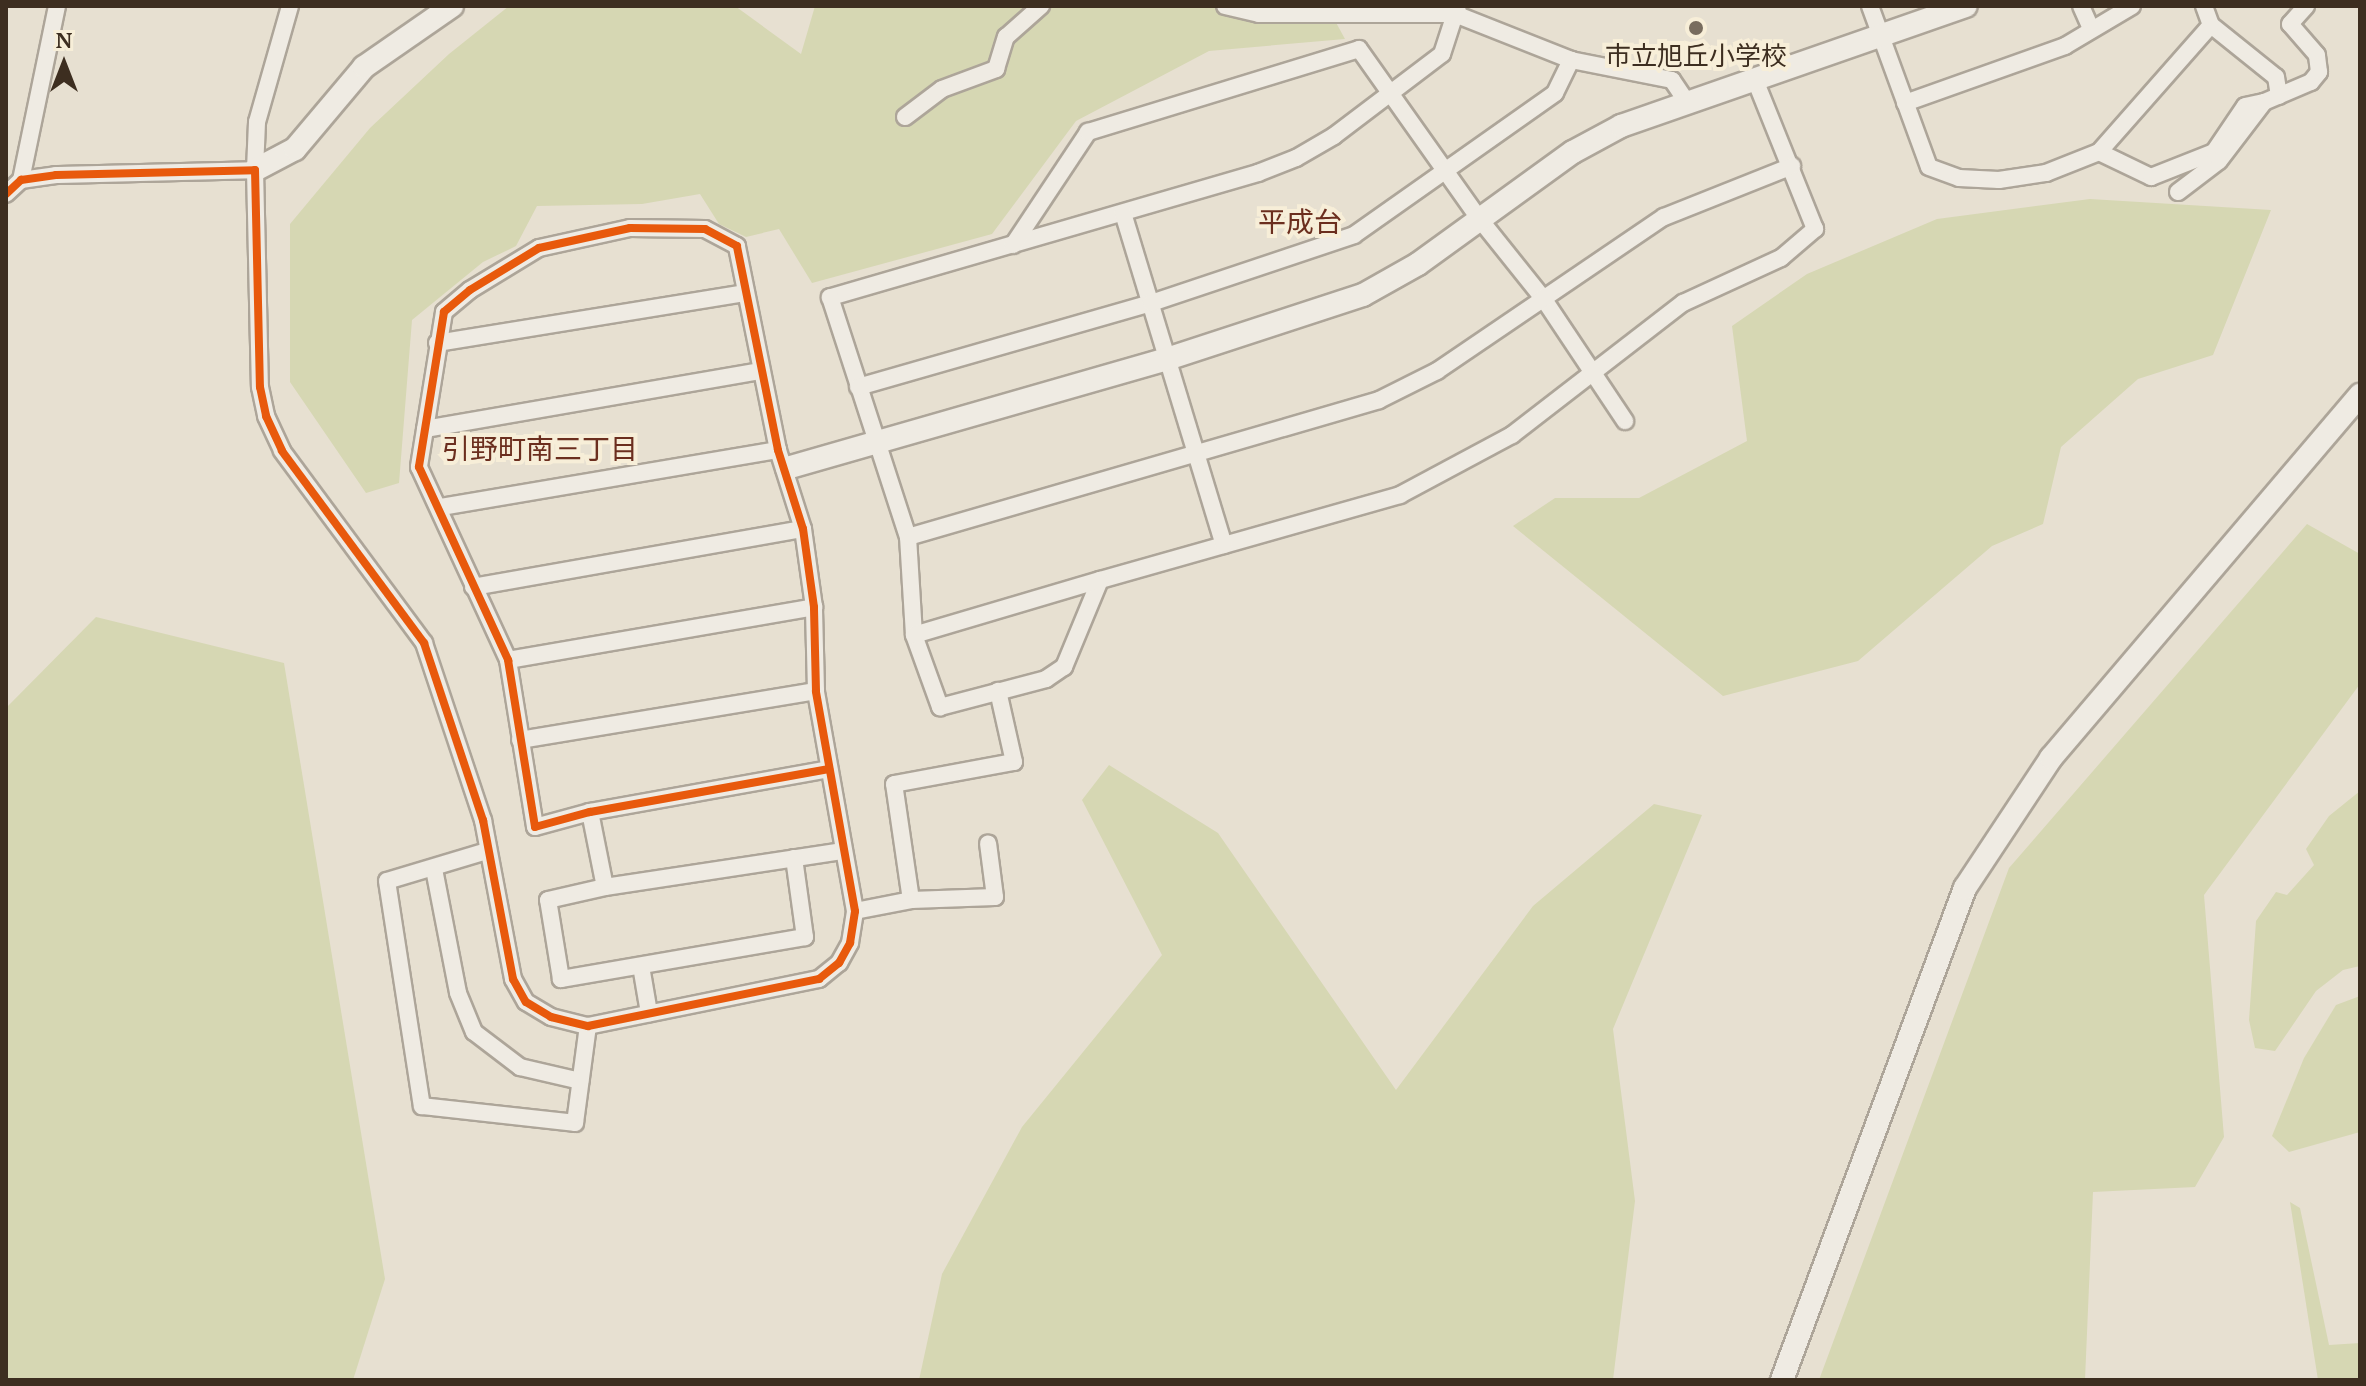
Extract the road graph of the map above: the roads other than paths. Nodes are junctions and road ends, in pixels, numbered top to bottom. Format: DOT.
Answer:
graph roads {
  1 [pos="57,6"];
  2 [pos="290,6"];
  3 [pos="452,6"];
  4 [pos="1041,6"];
  5 [pos="1225,6"];
  6 [pos="1870,6"];
  7 [pos="1966,6"];
  8 [pos="2081,6"];
  9 [pos="2132,6"];
  10 [pos="2204,6"];
  11 [pos="2306,6"];
  12 [pos="1454,10"];
  13 [pos="2211,25"];
  14 [pos="2091,28"];
  15 [pos="1881,36"];
  16 [pos="1571,60"];
  17 [pos="1755,80"];
  18 [pos="1389,94"];
  19 [pos="2272,99"];
  20 [pos="1686,101"];
  21 [pos="1905,103"];
  22 [pos="905,117"];
  23 [pos="2099,152"];
  24 [pos="1792,166"];
  25 [pos="1444,169"];
  26 [pos="255,170"];
  27 [pos="21,180"];
  28 [pos="2178,192"];
  29 [pos="6,194"];
  30 [pos="1123,213"];
  31 [pos="1478,217"];
  32 [pos="1013,245"];
  33 [pos="746,293"];
  34 [pos="1543,298"];
  35 [pos="1151,303"];
  36 [pos="437,343"];
  37 [pos="1167,359"];
  38 [pos="761,371"];
  39 [pos="1596,374"];
  40 [pos="858,387"];
  41 [pos="2360,395"];
  42 [pos="1625,421"];
  43 [pos="425,429"];
  44 [pos="873,444"];
  45 [pos="1195,451"];
  46 [pos="783,459"];
  47 [pos="441,507"];
  48 [pos="803,529"];
  49 [pos="908,537"];
  50 [pos="1224,545"];
  51 [pos="1100,580"];
  52 [pos="473,587"];
  53 [pos="814,607"];
  54 [pos="914,635"];
  55 [pos="508,660"];
  56 [pos="816,691"];
  57 [pos="998,691"];
  58 [pos="520,740"];
  59 [pos="829,769"];
  60 [pos="590,812"];
  61 [pos="988,843"];
  62 [pos="487,851"];
  63 [pos="843,851"];
  64 [pos="794,858"];
  65 [pos="434,869"];
  66 [pos="605,887"];
  67 [pos="911,900"];
  68 [pos="855,911"];
  69 [pos="641,966"];
  70 [pos="649,1013"];
  71 [pos="588,1026"];
  72 [pos="580,1081"];
  73 [pos="1782,1380"];
  1 -- 27 [label="street"];
  2 -- 26 [label="street"];
  3 -- 26 [label="street"];
  4 -- 22 [label="street"];
  5 -- 12 [label="street"];
  6 -- 15 [label="street"];
  7 -- 15 [label="street"];
  8 -- 14 [label="street"];
  9 -- 14 [label="street"];
  10 -- 13 [label="street"];
  11 -- 19 [label="street"];
  12 -- 16 [label="street"];
  12 -- 18 [label="street"];
  13 -- 19 [label="street"];
  13 -- 23 [label="street"];
  14 -- 21 [label="street"];
  15 -- 17 [label="street"];
  15 -- 21 [label="street"];
  16 -- 20 [label="street"];
  16 -- 25 [label="street"];
  17 -- 20 [label="street"];
  17 -- 24 [label="street"];
  18 -- 25 [label="street"];
  18 -- 30 [label="street"];
  18 -- 32 [label="street"];
  19 -- 23 [label="street"];
  19 -- 28 [label="street"];
  20 -- 31 [label="street"];
  21 -- 23 [label="street"];
  24 -- 34 [label="street"];
  24 -- 39 [label="street"];
  25 -- 31 [label="street"];
  25 -- 35 [label="street"];
  26 -- 27 [label="street"];
  26 -- 62 [label="street"];
  27 -- 29 [label="street"];
  30 -- 32 [label="street"];
  30 -- 35 [label="street"];
  31 -- 34 [label="street"];
  31 -- 37 [label="street"];
  32 -- 40 [label="street"];
  33 -- 36 [label="street"];
  33 -- 36 [label="street"];
  33 -- 38 [label="street"];
  34 -- 39 [label="street"];
  34 -- 45 [label="street"];
  35 -- 37 [label="street"];
  35 -- 40 [label="street"];
  36 -- 43 [label="street"];
  37 -- 44 [label="street"];
  37 -- 45 [label="street"];
  38 -- 43 [label="street"];
  38 -- 46 [label="street"];
  39 -- 42 [label="street"];
  39 -- 50 [label="street"];
  40 -- 44 [label="street"];
  41 -- 73 [label="street"];
  43 -- 47 [label="street"];
  44 -- 46 [label="street"];
  44 -- 49 [label="street"];
  45 -- 49 [label="street"];
  45 -- 50 [label="street"];
  46 -- 47 [label="street"];
  46 -- 48 [label="street"];
  47 -- 52 [label="street"];
  48 -- 52 [label="street"];
  48 -- 53 [label="street"];
  49 -- 54 [label="street"];
  50 -- 51 [label="street"];
  51 -- 54 [label="street"];
  51 -- 57 [label="street"];
  52 -- 55 [label="street"];
  53 -- 55 [label="street"];
  53 -- 56 [label="street"];
  54 -- 57 [label="street"];
  55 -- 58 [label="street"];
  56 -- 58 [label="street"];
  56 -- 59 [label="street"];
  57 -- 67 [label="street"];
  58 -- 60 [label="street"];
  59 -- 60 [label="street"];
  59 -- 63 [label="street"];
  60 -- 66 [label="street"];
  61 -- 67 [label="street"];
  62 -- 65 [label="street"];
  62 -- 71 [label="street"];
  63 -- 64 [label="street"];
  63 -- 68 [label="street"];
  64 -- 66 [label="street"];
  64 -- 69 [label="street"];
  65 -- 72 [label="street"];
  65 -- 72 [label="street"];
  66 -- 69 [label="street"];
  67 -- 68 [label="street"];
  68 -- 70 [label="street"];
  69 -- 70 [label="street"];
  70 -- 71 [label="street"];
  71 -- 72 [label="street"];
}
